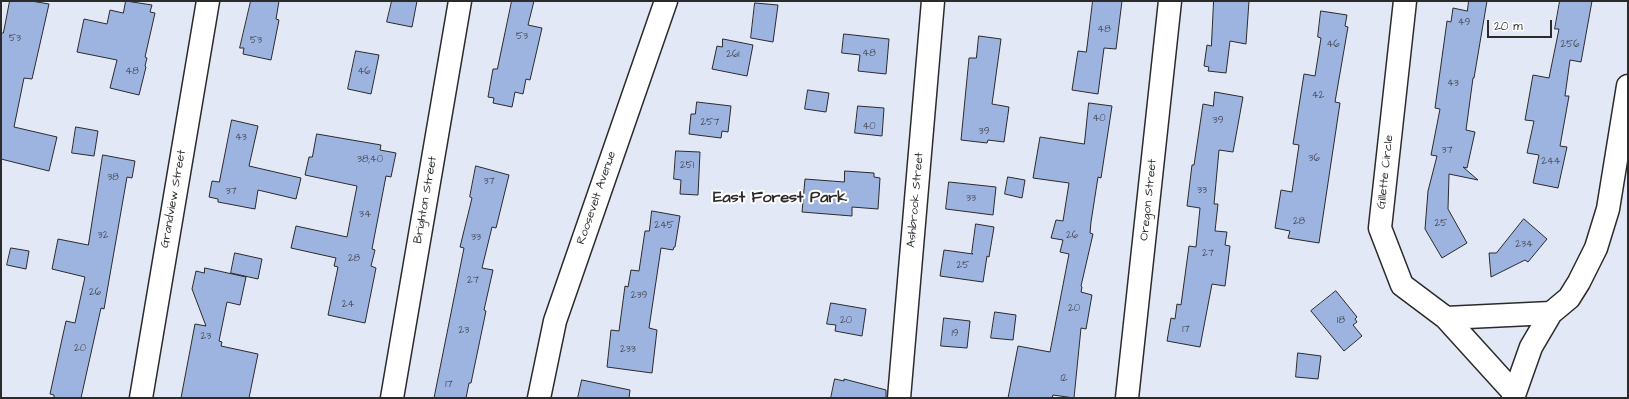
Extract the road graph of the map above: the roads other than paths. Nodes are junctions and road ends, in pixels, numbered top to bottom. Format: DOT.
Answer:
graph roads {
  1 [pos="208,1"];
  2 [pos="460,1"];
  3 [pos="666,1"];
  4 [pos="933,1"];
  5 [pos="1170,1"];
  6 [pos="1405,1"];
  7 [pos="1628,86"];
  8 [pos="1551,313"];
  9 [pos="1446,318"];
  10 [pos="1513,395"];
  11 [pos="141,398"];
  12 [pos="392,398"];
  13 [pos="539,398"];
  14 [pos="899,398"];
  15 [pos="1127,398"];
  1 -- 11 [label="street, Grandview Street"];
  2 -- 12 [label="street, Brighton Street"];
  3 -- 13 [label="street, Roosevelt Avenue"];
  4 -- 14 [label="street, Ashbrook Street"];
  5 -- 15 [label="street, Oregon Street"];
  6 -- 9 [label="street, Gillette Circle"];
  7 -- 8 [label="street"];
  8 -- 9 [label="street"];
  8 -- 10 [label="street"];
  9 -- 10 [label="street, Gillette Circle"];
}
